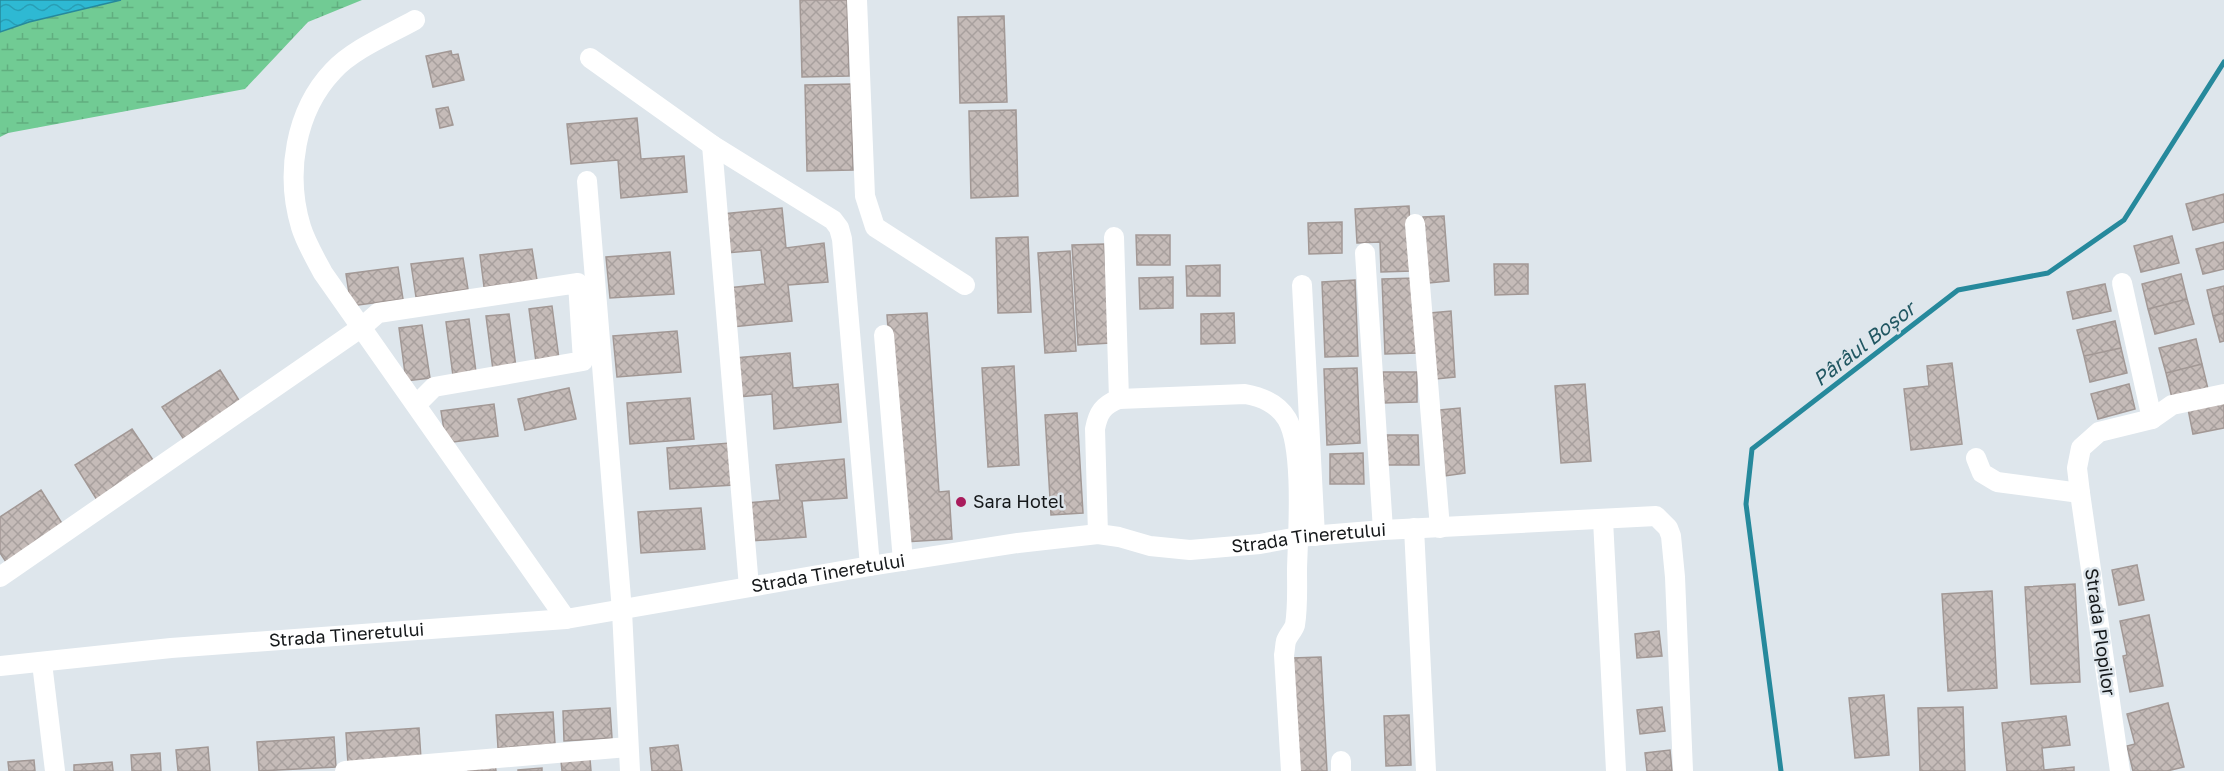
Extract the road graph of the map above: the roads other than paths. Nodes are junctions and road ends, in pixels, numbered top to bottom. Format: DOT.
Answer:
graph roads {
  1 [pos="857,0"];
  2 [pos="415,20"];
  3 [pos="590,58"];
  4 [pos="712,145"];
  5 [pos="587,181"];
  6 [pos="1415,224"];
  7 [pos="1114,237"];
  8 [pos="1365,253"];
  9 [pos="2122,284"];
  10 [pos="965,285"];
  11 [pos="1302,285"];
  12 [pos="362,327"];
  13 [pos="884,335"];
  14 [pos="2224,394"];
  15 [pos="1119,399"];
  16 [pos="417,404"];
  17 [pos="2152,419"];
  18 [pos="1976,458"];
  19 [pos="2080,493"];
  20 [pos="1603,520"];
  21 [pos="1414,528"];
  22 [pos="1440,528"];
  23 [pos="1383,530"];
  24 [pos="1098,534"];
  25 [pos="1307,536"];
  26 [pos="903,561"];
  27 [pos="870,566"];
  28 [pos="0,577"];
  29 [pos="749,587"];
  30 [pos="622,611"];
  31 [pos="567,619"];
  32 [pos="42,663"];
  33 [pos="0,666"];
  34 [pos="628,747"];
  35 [pos="55,771"];
  36 [pos="345,771"];
  37 [pos="630,771"];
  38 [pos="1291,771"];
  39 [pos="1426,771"];
  40 [pos="1616,771"];
  41 [pos="1683,771"];
  42 [pos="2120,771"];
  1 -- 10 [label="street"];
  2 -- 12 [label="street"];
  3 -- 4 [label="street"];
  4 -- 27 [label="street"];
  4 -- 29 [label="street"];
  5 -- 30 [label="street"];
  6 -- 22 [label="street"];
  7 -- 15 [label="street"];
  8 -- 23 [label="street"];
  9 -- 17 [label="street"];
  11 -- 25 [label="street"];
  12 -- 16 [label="street"];
  12 -- 16 [label="street"];
  12 -- 28 [label="street"];
  13 -- 26 [label="street"];
  14 -- 17 [label="street"];
  15 -- 24 [label="street"];
  15 -- 25 [label="street"];
  16 -- 31 [label="street"];
  17 -- 19 [label="street, Strada Plopilor"];
  18 -- 19 [label="street"];
  19 -- 42 [label="street, Strada Plopilor"];
  20 -- 22 [label="street, Strada Tineretului"];
  20 -- 40 [label="street"];
  20 -- 41 [label="street, Strada Tineretului"];
  21 -- 22 [label="street, Strada Tineretului"];
  21 -- 23 [label="street, Strada Tineretului"];
  21 -- 39 [label="street"];
  23 -- 25 [label="street, Strada Tineretului"];
  24 -- 25 [label="street, Strada Tineretului"];
  24 -- 26 [label="street, Strada Tineretului"];
  25 -- 38 [label="street"];
  26 -- 27 [label="street, Strada Tineretului"];
  27 -- 29 [label="street, Strada Tineretului"];
  29 -- 30 [label="street, Strada Tineretului"];
  30 -- 31 [label="street, Strada Tineretului"];
  30 -- 34 [label="street"];
  31 -- 32 [label="street, Strada Tineretului"];
  32 -- 33 [label="street, Strada Tineretului"];
  32 -- 35 [label="street"];
  34 -- 36 [label="street"];
  34 -- 37 [label="street"];
}
